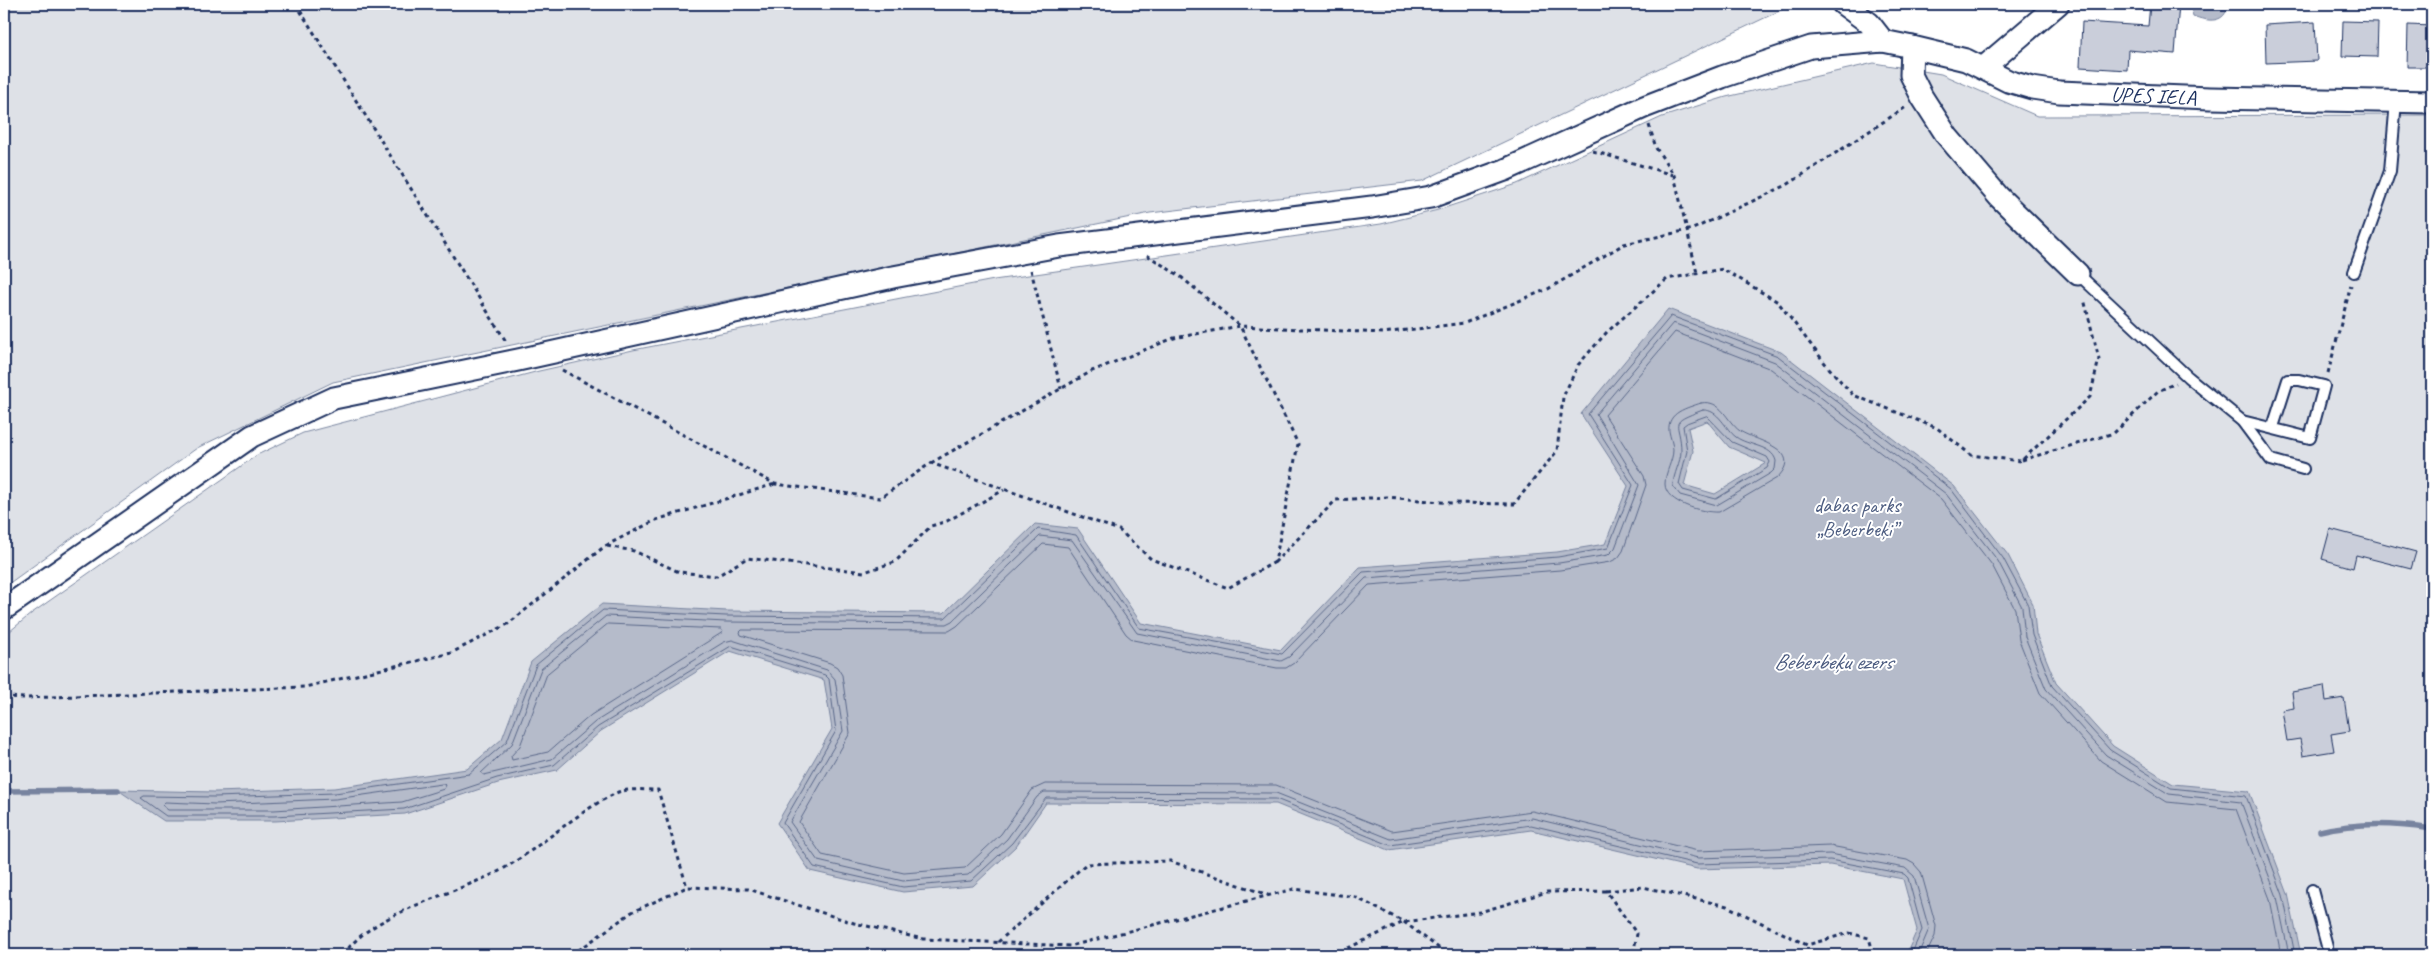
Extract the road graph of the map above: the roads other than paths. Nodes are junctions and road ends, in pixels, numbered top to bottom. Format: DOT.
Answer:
graph roads {
  1 [pos="1843,4"];
  2 [pos="2058,4"];
  3 [pos="1883,41"];
  4 [pos="1912,47"];
  5 [pos="1983,68"];
  6 [pos="2396,101"];
  7 [pos="2432,102"];
  8 [pos="2354,272"];
  9 [pos="2078,274"];
  10 [pos="2242,421"];
  11 [pos="2273,427"];
  12 [pos="2303,469"];
  13 [pos="4,609"];
  14 [pos="2312,890"];
  15 [pos="2327,955"];
  1 -- 3 [label="street"];
  2 -- 5 [label="street"];
  3 -- 4 [label="street, UPES IELA"];
  3 -- 13 [label="street, UPES IELA"];
  4 -- 5 [label="street, UPES IELA"];
  4 -- 9 [label="street"];
  5 -- 6 [label="street, UPES IELA"];
  6 -- 7 [label="street, UPES IELA"];
  6 -- 8 [label="lane"];
  9 -- 10 [label="lane"];
  10 -- 11 [label="lane"];
  10 -- 12 [label="lane"];
  11 -- 11 [label="lane"];
  14 -- 15 [label="lane"];
}
